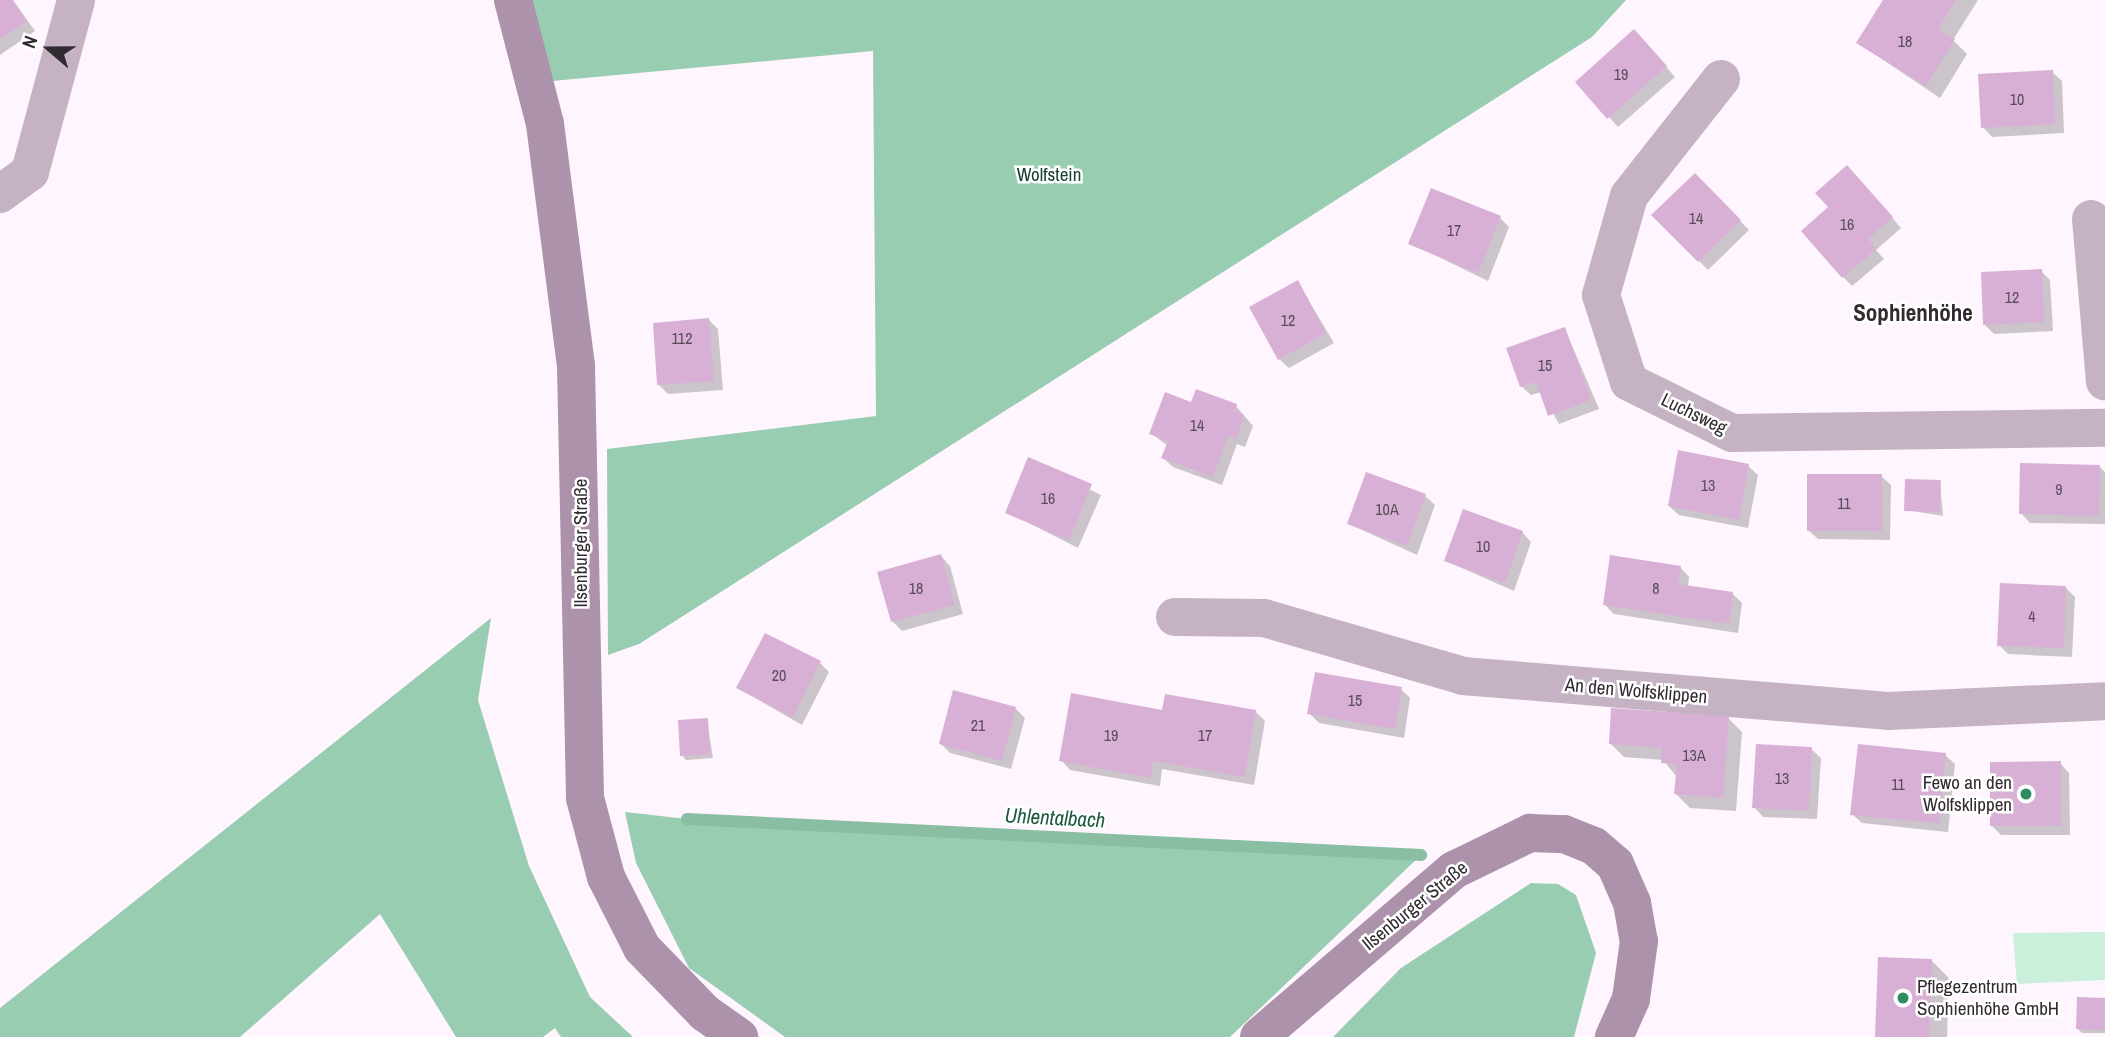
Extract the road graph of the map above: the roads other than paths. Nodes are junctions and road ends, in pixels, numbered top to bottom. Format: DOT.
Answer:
graph roads {
  1 [pos="76,0"];
  2 [pos="513,0"];
  3 [pos="1721,79"];
  4 [pos="0,194"];
  5 [pos="2091,219"];
  6 [pos="2105,381"];
  7 [pos="2105,428"];
  8 [pos="1175,617"];
  9 [pos="2105,701"];
  10 [pos="738,1037"];
  11 [pos="1259,1037"];
  12 [pos="1614,1037"];
  1 -- 4 [label="street"];
  2 -- 10 [label="main road, Ilsenburger Straße"];
  3 -- 7 [label="street, Luchsweg"];
  5 -- 6 [label="street"];
  8 -- 9 [label="street, An den Wolfsklippen"];
  11 -- 12 [label="main road, Ilsenburger Straße"];
}
